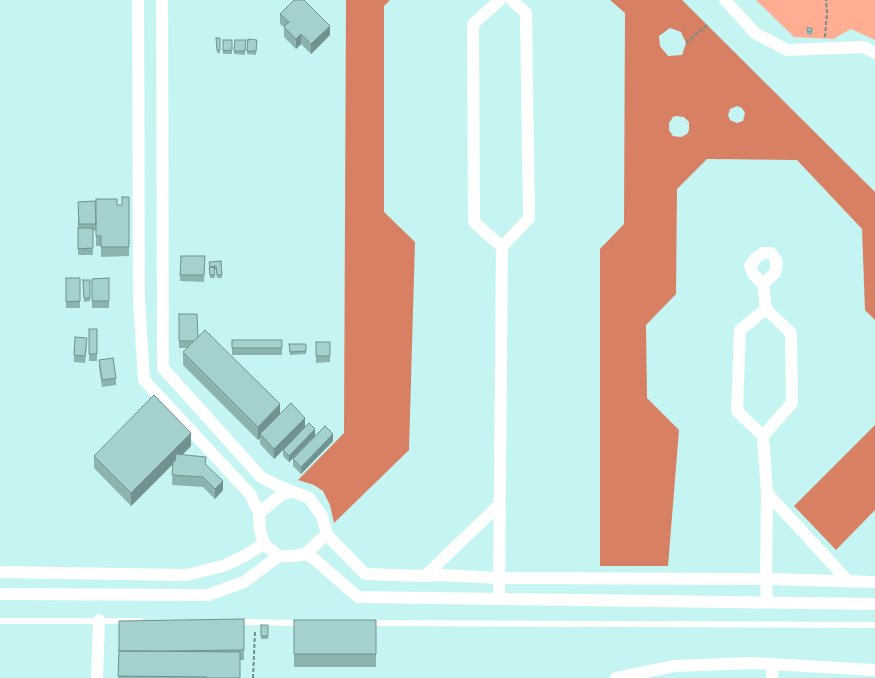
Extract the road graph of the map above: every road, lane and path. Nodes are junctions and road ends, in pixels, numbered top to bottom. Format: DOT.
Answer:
graph roads {
  1 [pos="138,0"];
  2 [pos="162,0"];
  3 [pos="500,0"];
  4 [pos="512,0"];
  5 [pos="725,0"];
  6 [pos="826,0"];
  7 [pos="707,25"];
  8 [pos="686,43"];
  9 [pos="824,49"];
  10 [pos="875,53"];
  11 [pos="502,247"];
  12 [pos="763,284"];
  13 [pos="766,308"];
  14 [pos="763,436"];
  15 [pos="292,491"];
  16 [pos="767,493"];
  17 [pos="499,505"];
  18 [pos="259,513"];
  19 [pos="327,534"];
  20 [pos="264,544"];
  21 [pos="305,554"];
  22 [pos="280,556"];
  23 [pos="0,572"];
  24 [pos="425,576"];
  25 [pos="499,578"];
  26 [pos="766,579"];
  27 [pos="848,582"];
  28 [pos="875,582"];
  29 [pos="0,594"];
  30 [pos="499,599"];
  31 [pos="767,603"];
  32 [pos="875,604"];
  33 [pos="99,620"];
  34 [pos="0,621"];
  35 [pos="146,621"];
  36 [pos="232,622"];
  37 [pos="255,622"];
  38 [pos="306,623"];
  39 [pos="361,623"];
  40 [pos="875,625"];
  41 [pos="773,664"];
  42 [pos="875,670"];
  43 [pos="97,678"];
  44 [pos="253,678"];
  45 [pos="616,678"];
  46 [pos="772,678"];
  1 -- 18 [label="street"];
  2 -- 15 [label="street"];
  3 -- 11 [label="street"];
  4 -- 11 [label="street"];
  5 -- 9 [label="street"];
  6 -- 9 [label="path"];
  7 -- 8 [label="path"];
  9 -- 10 [label="street"];
  11 -- 17 [label="street"];
  12 -- 13 [label="street"];
  13 -- 14 [label="street"];
  13 -- 14 [label="street"];
  14 -- 16 [label="street"];
  15 -- 18 [label="street"];
  15 -- 19 [label="street"];
  16 -- 26 [label="street"];
  16 -- 27 [label="street"];
  17 -- 24 [label="street"];
  17 -- 25 [label="street"];
  18 -- 20 [label="street"];
  19 -- 21 [label="street"];
  19 -- 24 [label="street"];
  20 -- 22 [label="street"];
  20 -- 23 [label="street"];
  21 -- 22 [label="street"];
  21 -- 30 [label="street"];
  22 -- 29 [label="street"];
  24 -- 25 [label="street"];
  25 -- 26 [label="street"];
  25 -- 30 [label="street"];
  26 -- 27 [label="street"];
  26 -- 31 [label="street"];
  27 -- 28 [label="street"];
  30 -- 31 [label="street"];
  31 -- 32 [label="street"];
  33 -- 34 [label="lane"];
  33 -- 35 [label="lane"];
  33 -- 43 [label="street"];
  36 -- 37 [label="lane"];
  37 -- 38 [label="lane"];
  37 -- 44 [label="path"];
  39 -- 40 [label="lane"];
  41 -- 42 [label="street"];
  41 -- 45 [label="street"];
  41 -- 46 [label="street"];
}
